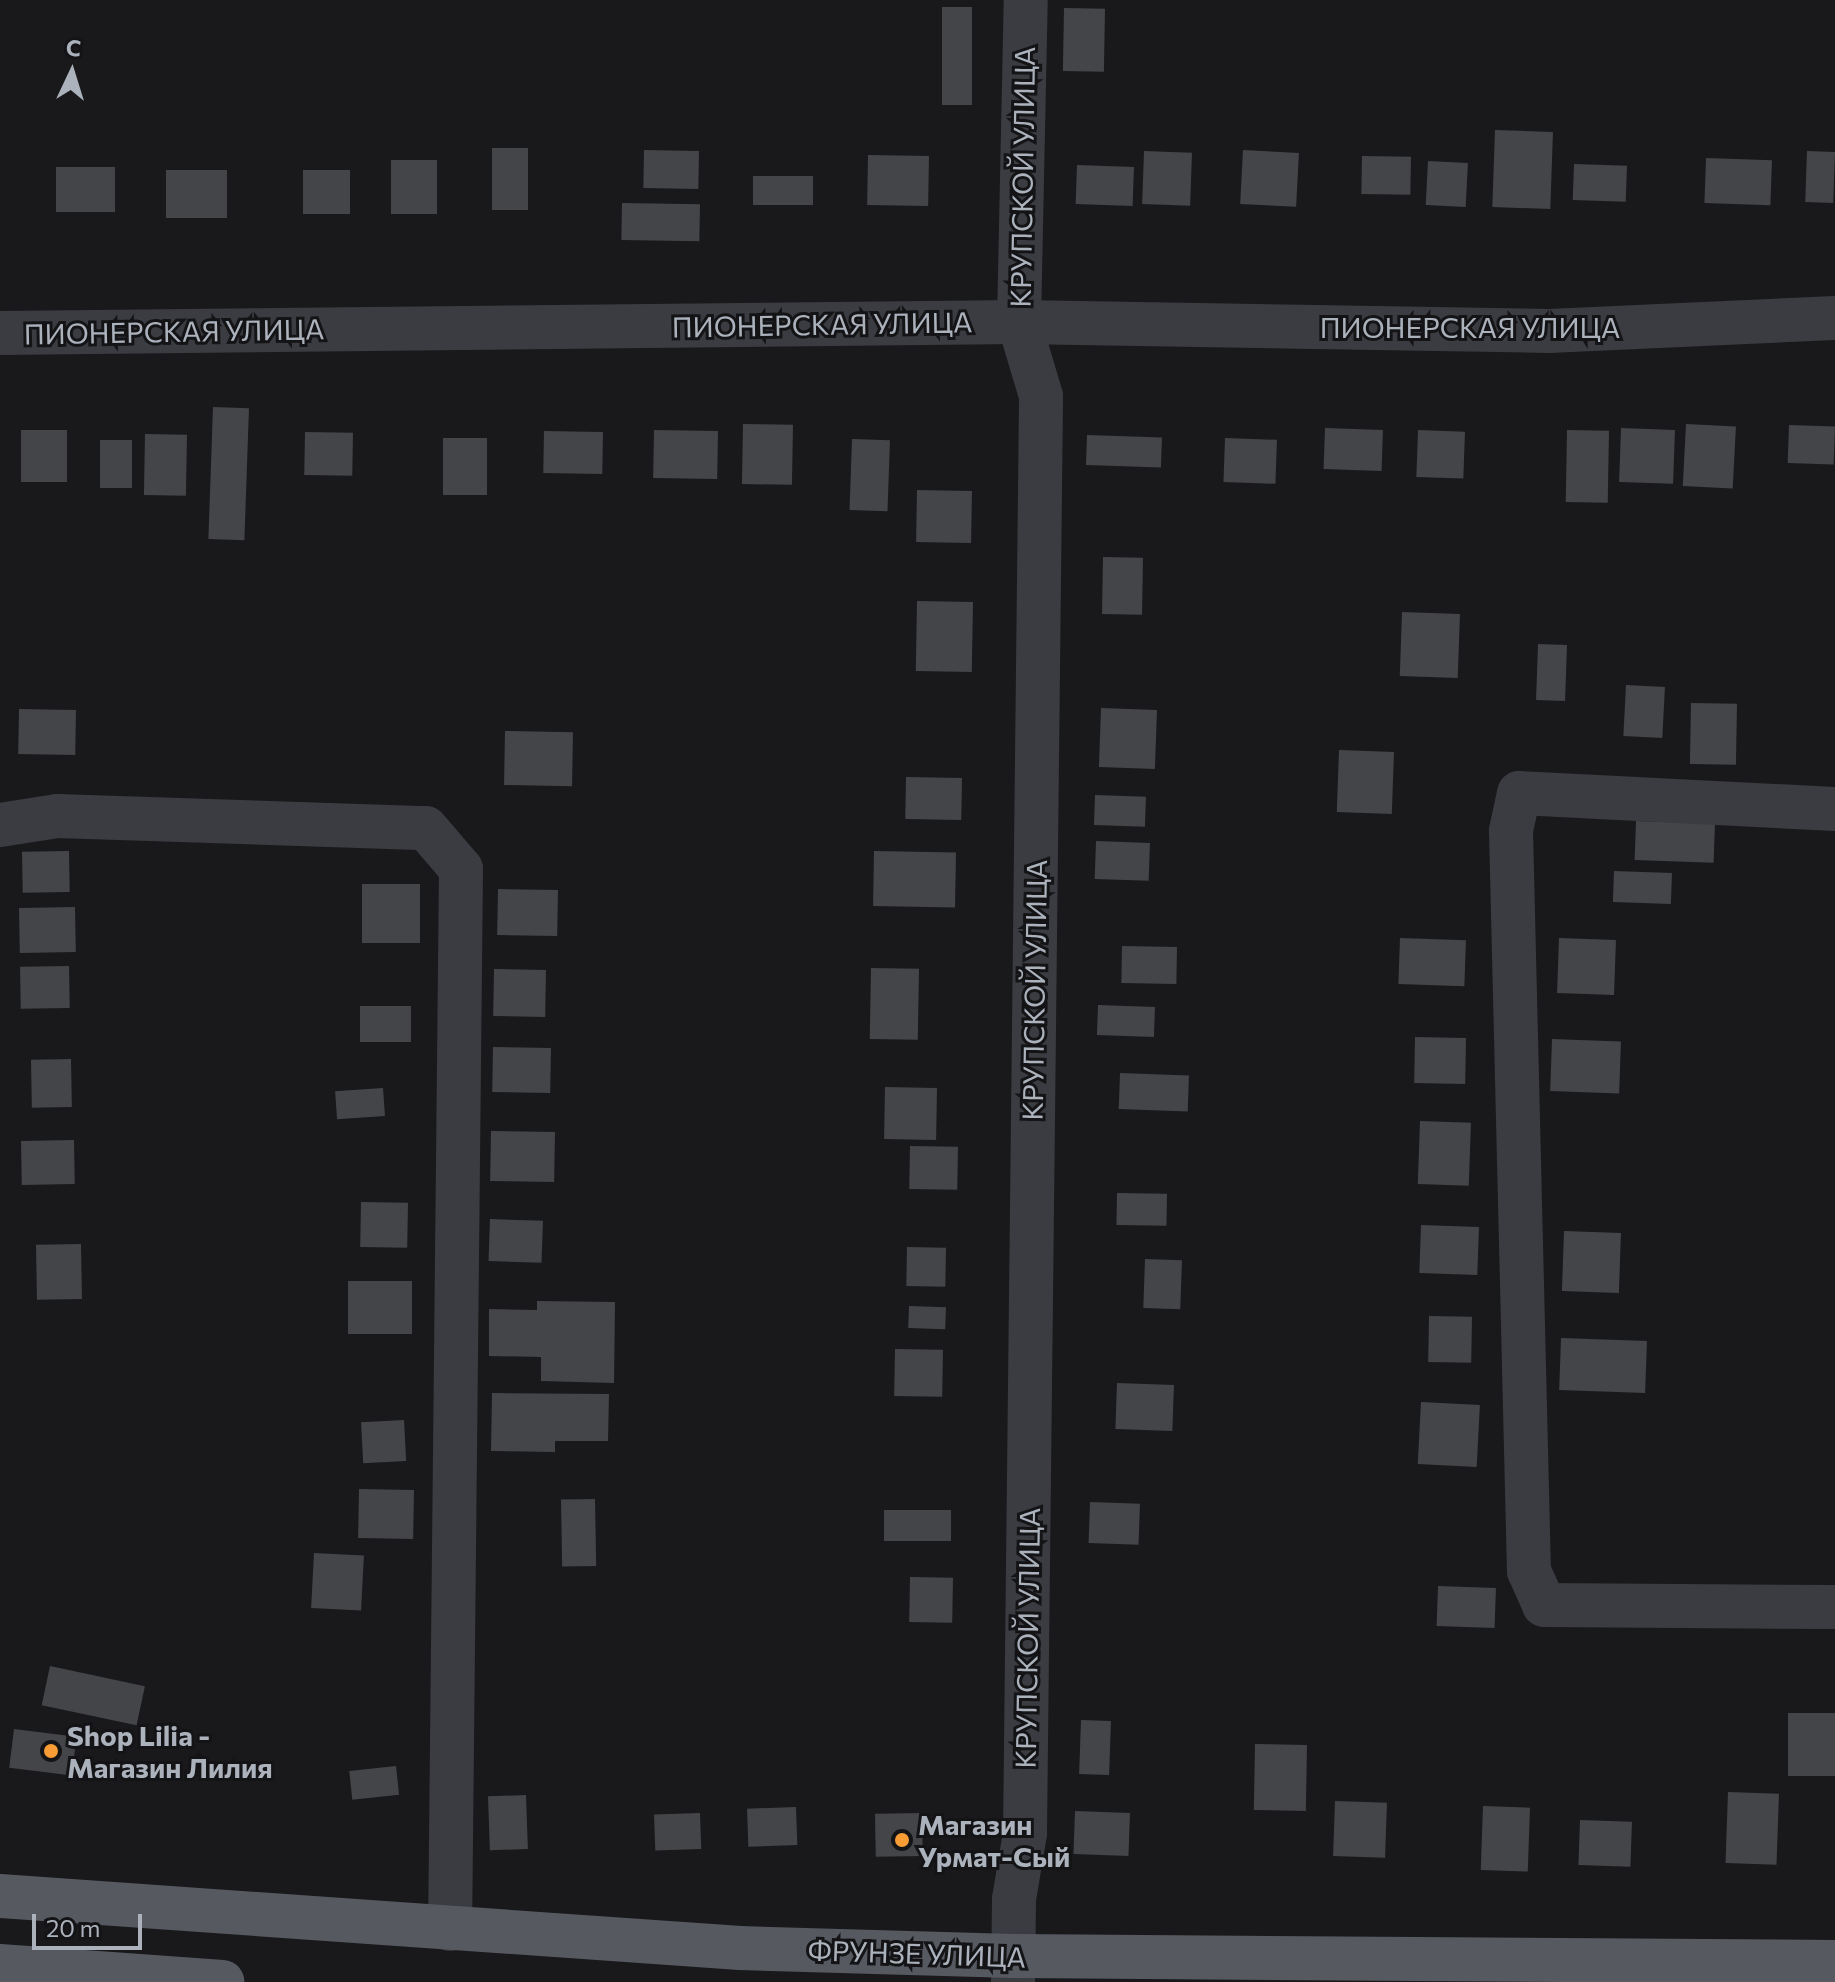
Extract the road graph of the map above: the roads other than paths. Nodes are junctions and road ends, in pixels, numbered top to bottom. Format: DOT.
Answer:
graph roads {
  1 [pos="1026,0"];
  2 [pos="1835,318"];
  3 [pos="1019,322"];
  4 [pos="0,333"];
  5 [pos="1835,809"];
  6 [pos="0,825"];
  7 [pos="1835,1607"];
  8 [pos="0,1896"];
  9 [pos="450,1929"];
  10 [pos="1835,1962"];
  11 [pos="0,1966"];
  12 [pos="1013,1969"];
  13 [pos="222,1982"];
  1 -- 3 [label="street, КРУПСКОЙ УЛИЦА"];
  2 -- 3 [label="street, ПИОНЕРСКАЯ УЛИЦА"];
  3 -- 4 [label="street, ПИОНЕРСКАЯ УЛИЦА"];
  3 -- 12 [label="street, КРУПСКОЙ УЛИЦА"];
  5 -- 7 [label="street"];
  6 -- 9 [label="street"];
  8 -- 9 [label="main road, ФРУНЗЕ УЛИЦА"];
  9 -- 12 [label="main road, ФРУНЗЕ УЛИЦА"];
  10 -- 12 [label="main road, ФРУНЗЕ УЛИЦА"];
  11 -- 13 [label="main road"];
}
